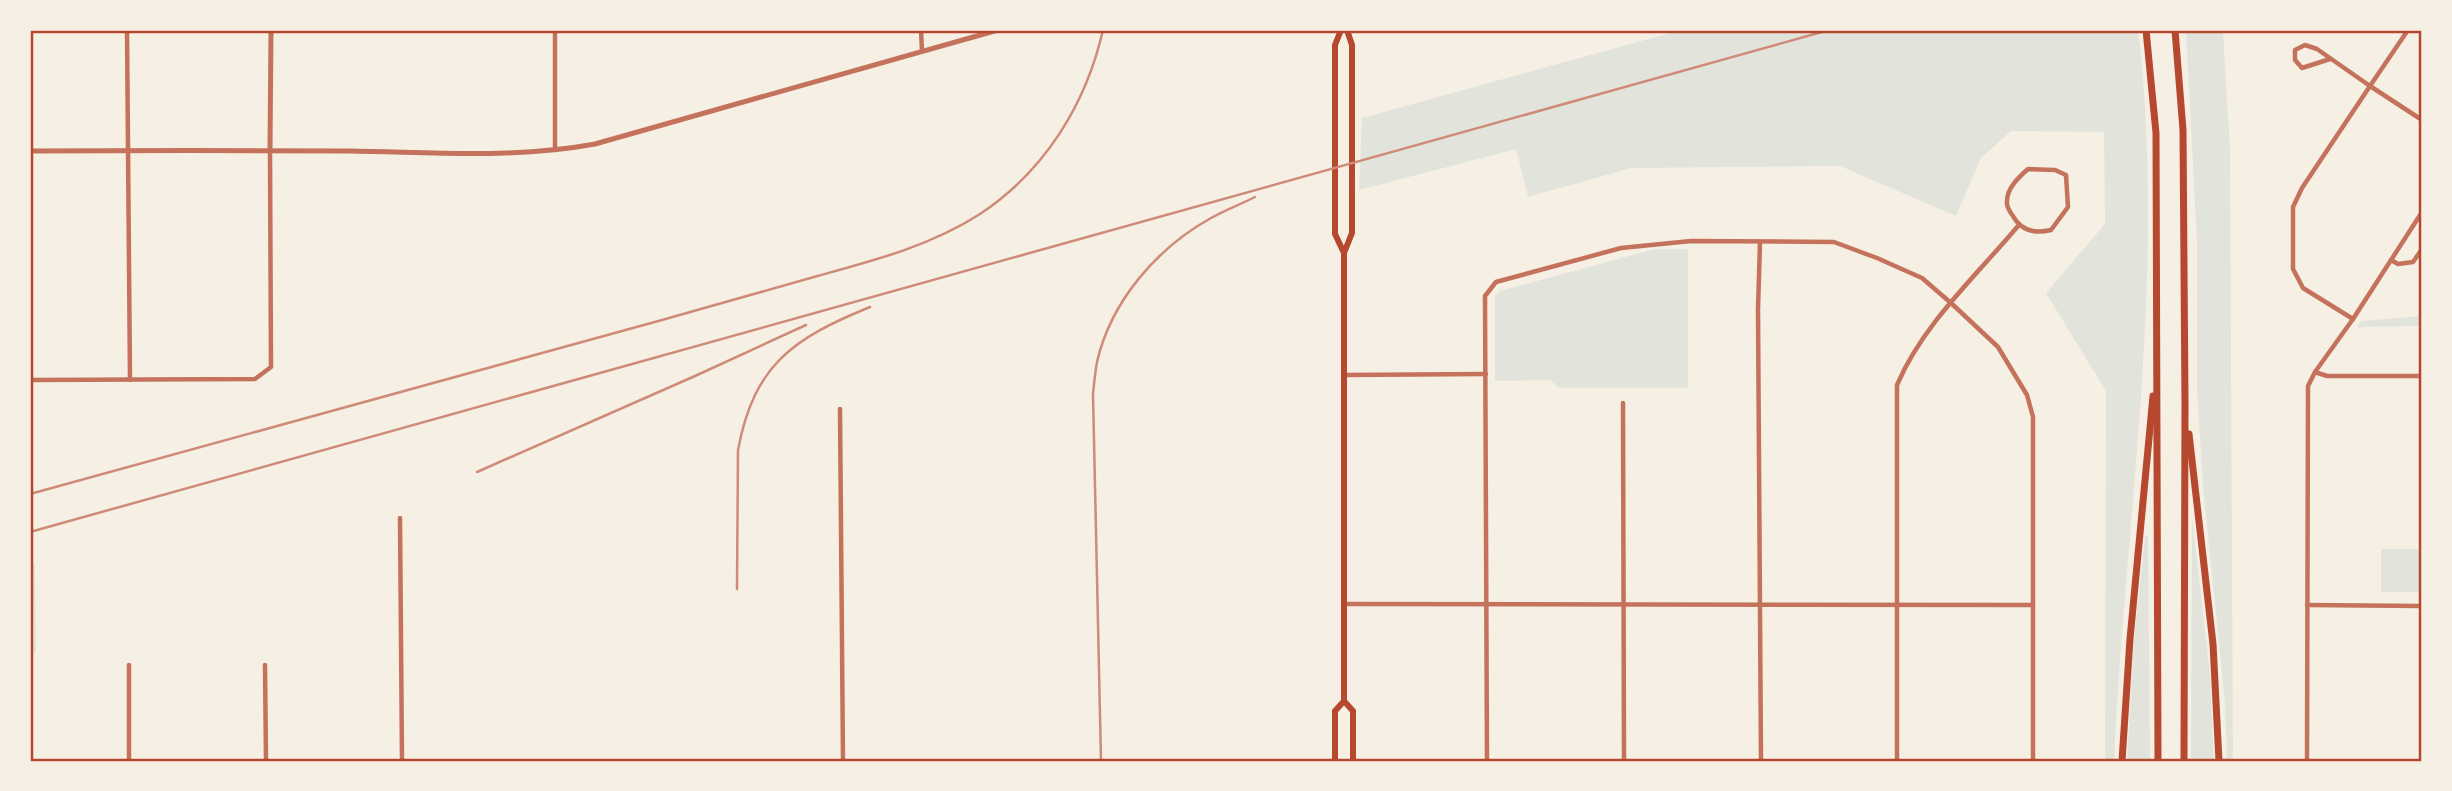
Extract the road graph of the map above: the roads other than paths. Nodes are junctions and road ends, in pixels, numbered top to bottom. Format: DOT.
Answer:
graph roads {
  1 [pos="127,30"];
  2 [pos="271,30"];
  3 [pos="555,30"];
  4 [pos="921,30"];
  5 [pos="998,30"];
  6 [pos="1341,30"];
  7 [pos="1347,30"];
  8 [pos="2146,30"];
  9 [pos="2175,30"];
  10 [pos="2414,30"];
  11 [pos="2408,31"];
  12 [pos="922,51"];
  13 [pos="2330,59"];
  14 [pos="2370,86"];
  15 [pos="2422,120"];
  16 [pos="270,150"];
  17 [pos="30,151"];
  18 [pos="127,151"];
  19 [pos="555,151"];
  20 [pos="2422,212"];
  21 [pos="2018,226"];
  22 [pos="1760,242"];
  23 [pos="2422,249"];
  24 [pos="1344,253"];
  25 [pos="2391,260"];
  26 [pos="1951,303"];
  27 [pos="2353,319"];
  28 [pos="2157,357"];
  29 [pos="2315,372"];
  30 [pos="1486,374"];
  31 [pos="1344,375"];
  32 [pos="2422,376"];
  33 [pos="30,380"];
  34 [pos="130,380"];
  35 [pos="1623,403"];
  36 [pos="2185,404"];
  37 [pos="840,409"];
  38 [pos="400,518"];
  39 [pos="1344,604"];
  40 [pos="1487,604"];
  41 [pos="1623,604"];
  42 [pos="2033,605"];
  43 [pos="2307,605"];
  44 [pos="1759,606"];
  45 [pos="1896,606"];
  46 [pos="2422,606"];
  47 [pos="129,665"];
  48 [pos="265,665"];
  49 [pos="1344,701"];
  50 [pos="129,761"];
  51 [pos="266,761"];
  52 [pos="402,761"];
  53 [pos="843,761"];
  54 [pos="1335,761"];
  55 [pos="1353,761"];
  56 [pos="1487,761"];
  57 [pos="1623,761"];
  58 [pos="1761,761"];
  59 [pos="1897,761"];
  60 [pos="2033,761"];
  61 [pos="2122,761"];
  62 [pos="2158,761"];
  63 [pos="2184,761"];
  64 [pos="2219,761"];
  65 [pos="2307,761"];
  1 -- 18 [label="street"];
  2 -- 16 [label="street"];
  3 -- 19 [label="street"];
  4 -- 12 [label="street"];
  5 -- 12 [label="street"];
  6 -- 24 [label="main road"];
  7 -- 24 [label="main road"];
  8 -- 28 [label="highway"];
  9 -- 36 [label="highway"];
  10 -- 11 [label="street"];
  11 -- 14 [label="street"];
  12 -- 19 [label="street"];
  13 -- 13 [label="street"];
  13 -- 14 [label="street"];
  14 -- 15 [label="street"];
  14 -- 27 [label="street"];
  16 -- 18 [label="street"];
  16 -- 19 [label="street"];
  16 -- 34 [label="street"];
  17 -- 18 [label="street"];
  18 -- 34 [label="street"];
  20 -- 25 [label="street"];
  21 -- 21 [label="street"];
  21 -- 26 [label="street"];
  22 -- 26 [label="street"];
  22 -- 30 [label="street"];
  22 -- 44 [label="street"];
  23 -- 25 [label="street"];
  24 -- 31 [label="main road"];
  25 -- 27 [label="street"];
  26 -- 42 [label="street"];
  26 -- 45 [label="street"];
  27 -- 29 [label="street"];
  28 -- 61 [label="highway"];
  28 -- 62 [label="highway"];
  29 -- 32 [label="street"];
  29 -- 43 [label="street"];
  30 -- 31 [label="street"];
  30 -- 40 [label="street"];
  31 -- 39 [label="main road"];
  33 -- 34 [label="street"];
  35 -- 41 [label="street"];
  36 -- 63 [label="highway"];
  36 -- 64 [label="highway"];
  37 -- 53 [label="street"];
  38 -- 52 [label="street"];
  39 -- 40 [label="street"];
  39 -- 49 [label="main road"];
  40 -- 41 [label="street"];
  40 -- 56 [label="street"];
  41 -- 44 [label="street"];
  41 -- 57 [label="street"];
  42 -- 45 [label="street"];
  42 -- 60 [label="street"];
  43 -- 46 [label="street"];
  43 -- 65 [label="street"];
  44 -- 45 [label="street"];
  44 -- 58 [label="street"];
  45 -- 59 [label="street"];
  47 -- 50 [label="street"];
  48 -- 51 [label="street"];
  49 -- 54 [label="main road"];
  49 -- 55 [label="main road"];
}
